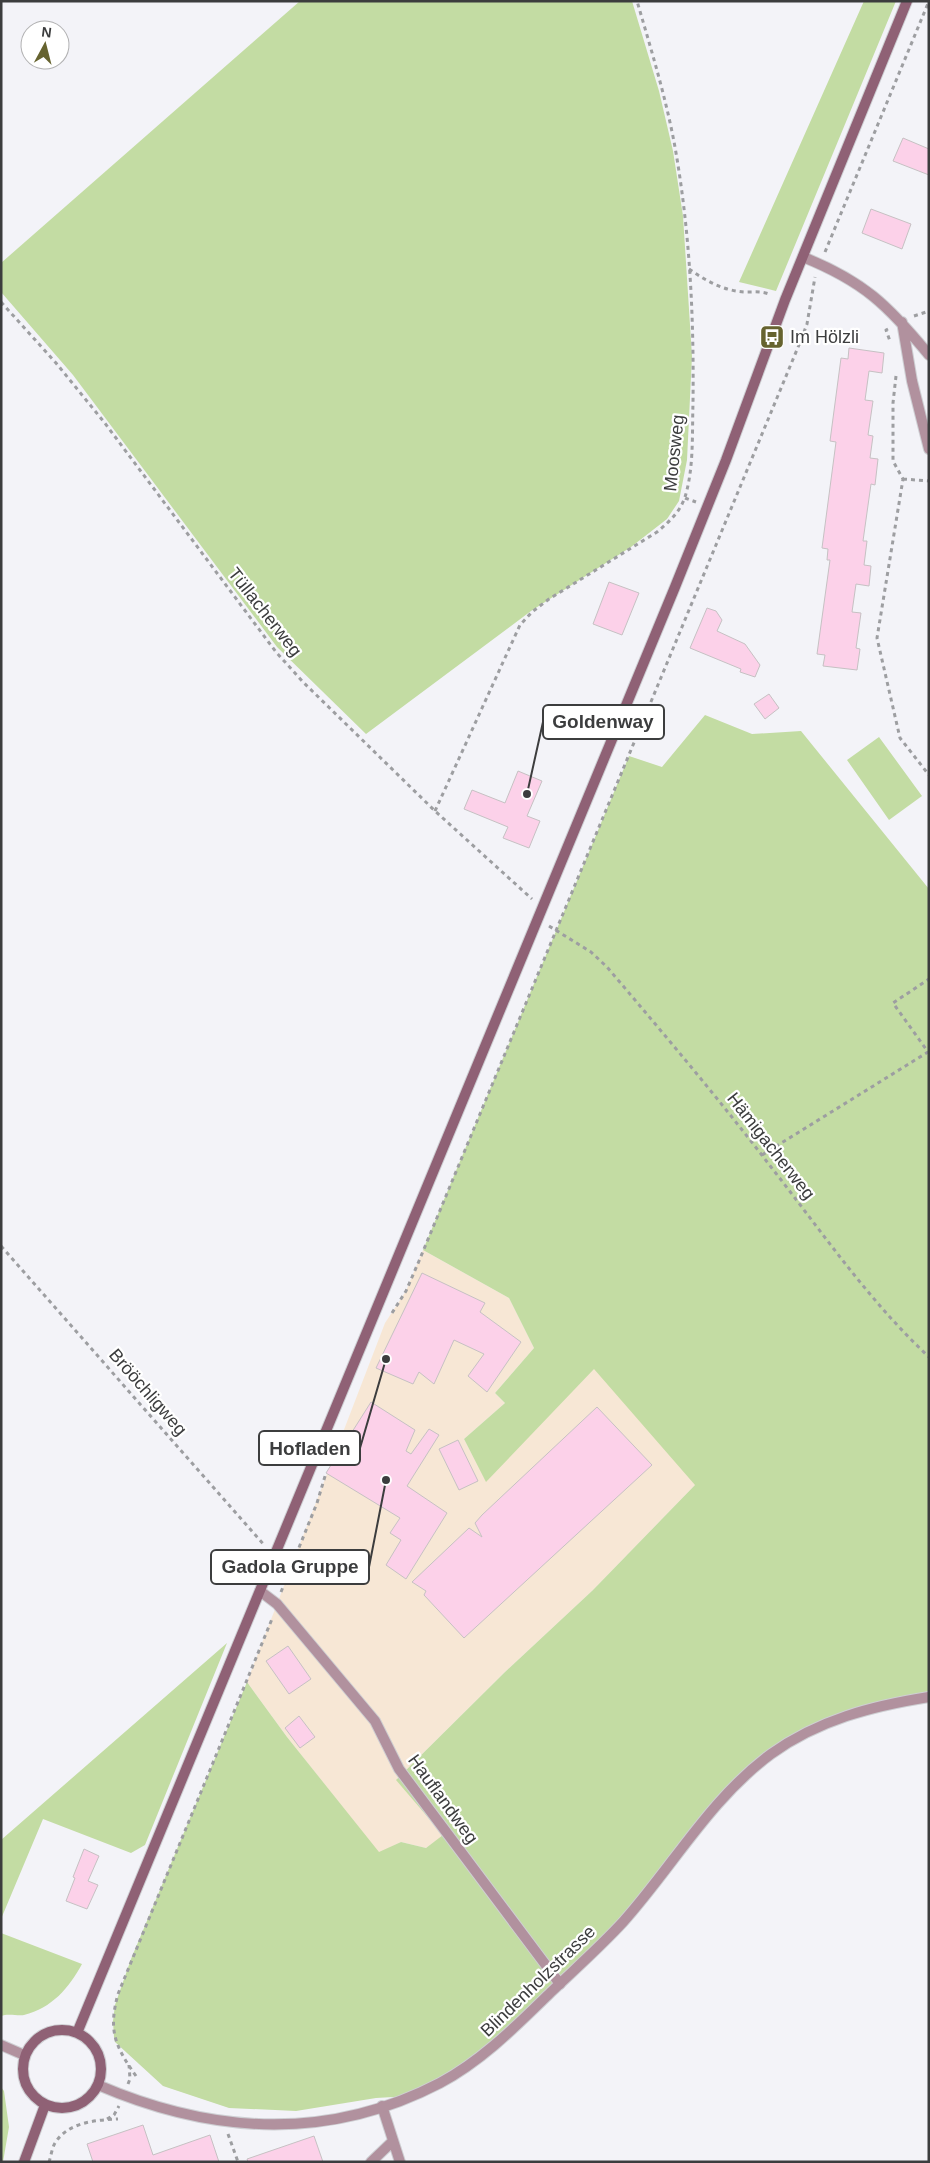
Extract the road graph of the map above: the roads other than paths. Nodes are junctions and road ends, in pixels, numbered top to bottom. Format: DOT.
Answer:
graph roads {
  1 [pos="907,1"];
  2 [pos="802,257"];
  3 [pos="902,321"];
  4 [pos="929,355"];
  5 [pos="929,449"];
  6 [pos="260,1590"];
  7 [pos="929,1697"];
  8 [pos="560,1984"];
  9 [pos="77,2033"];
  10 [pos="1,2045"];
  11 [pos="24,2055"];
  12 [pos="98,2085"];
  13 [pos="45,2105"];
  14 [pos="382,2106"];
  15 [pos="393,2140"];
  16 [pos="28,2159"];
  17 [pos="371,2162"];
  18 [pos="400,2162"];
  1 -- 2 [label="main road"];
  2 -- 3 [label="street"];
  2 -- 6 [label="main road"];
  3 -- 4 [label="street"];
  3 -- 5 [label="street"];
  6 -- 8 [label="street, Hauflandweg"];
  6 -- 9 [label="main road"];
  7 -- 8 [label="street, Blindenholzstrasse"];
  8 -- 14 [label="street, Blindenholzstrasse"];
  9 -- 11 [label="main road"];
  9 -- 12 [label="main road"];
  10 -- 11 [label="street"];
  11 -- 13 [label="main road"];
  12 -- 13 [label="main road"];
  12 -- 14 [label="street, Blindenholzstrasse"];
  13 -- 16 [label="main road"];
  14 -- 15 [label="street"];
  15 -- 17 [label="street"];
  15 -- 18 [label="street"];
}
